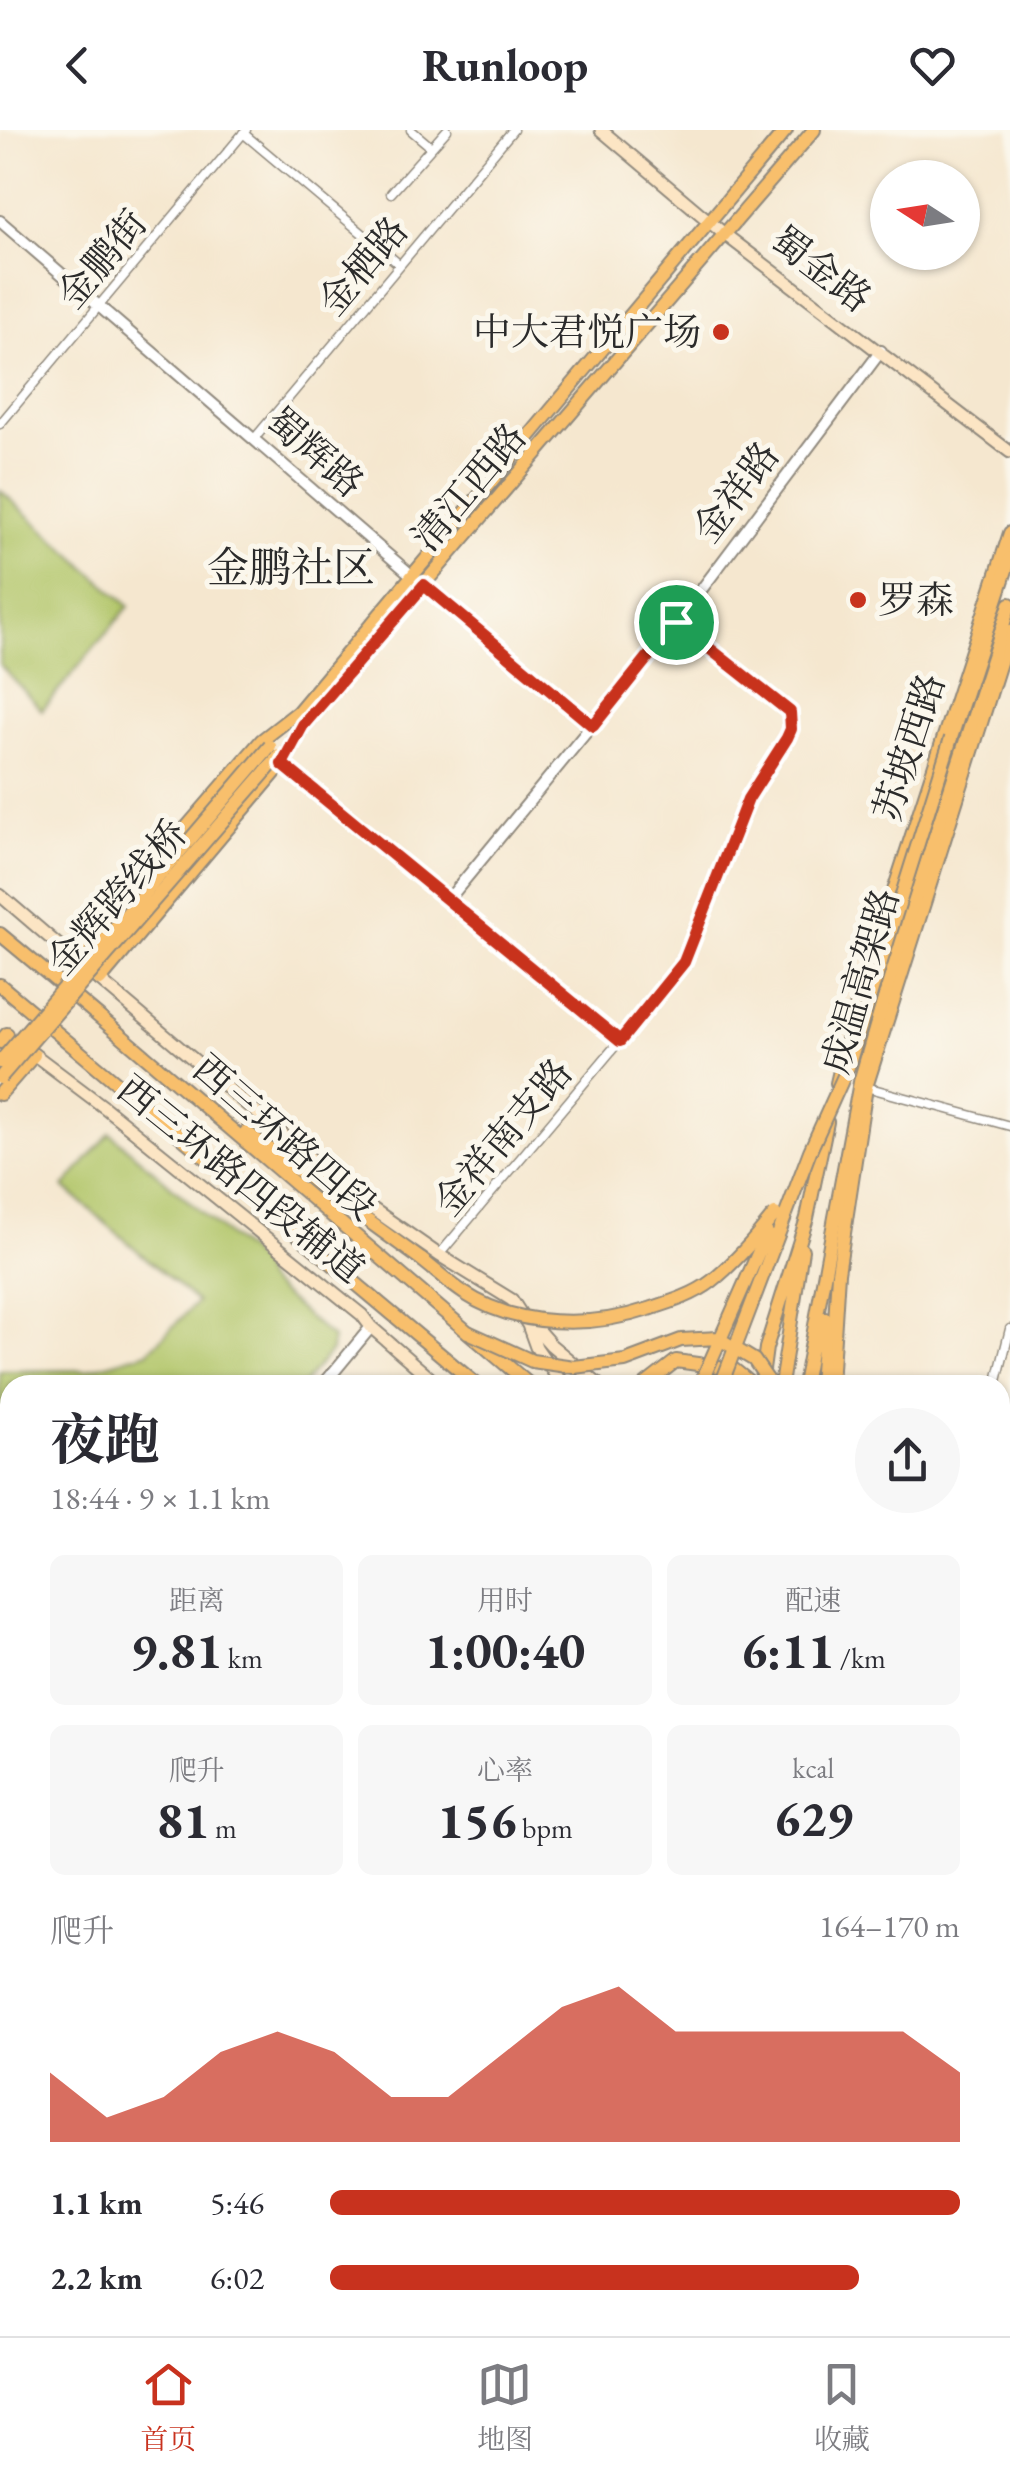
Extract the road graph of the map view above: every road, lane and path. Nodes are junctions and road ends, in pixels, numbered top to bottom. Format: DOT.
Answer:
graph roads {
  1 [pos="410,130"];
  2 [pos="447,130"];
  3 [pos="513,130"];
  4 [pos="601,130"];
  5 [pos="786,130"];
  6 [pos="814,130"];
  7 [pos="243,131"];
  8 [pos="431,147"];
  9 [pos="391,194"];
  10 [pos="0,221"];
  11 [pos="709,222"];
  12 [pos="723,233"];
  13 [pos="400,266"];
  14 [pos="100,305"];
  15 [pos="880,351"];
  16 [pos="0,424"];
  17 [pos="255,438"];
  18 [pos="1010,452"];
  19 [pos="1010,532"];
  20 [pos="1010,558"];
  21 [pos="412,575"];
  22 [pos="424,585"];
  23 [pos="1010,604"];
  24 [pos="676,622"];
  25 [pos="1010,632"];
  26 [pos="301,718"];
  27 [pos="593,726"];
  28 [pos="277,755"];
  29 [pos="0,895"];
  30 [pos="448,900"];
  31 [pos="0,934"];
  32 [pos="74,958"];
  33 [pos="100,980"];
  34 [pos="0,984"];
  35 [pos="2,1034"];
  36 [pos="620,1041"];
  37 [pos="34,1054"];
  38 [pos="0,1062"];
  39 [pos="0,1078"];
  40 [pos="866,1087"];
  41 [pos="187,1089"];
  42 [pos="0,1094"];
  43 [pos="1010,1126"];
  44 [pos="810,1151"];
  45 [pos="775,1214"];
  46 [pos="807,1218"];
  47 [pos="439,1255"];
  48 [pos="830,1258"];
  49 [pos="518,1308"];
  50 [pos="371,1328"];
  51 [pos="1010,1329"];
  52 [pos="468,1332"];
  53 [pos="434,1349"];
  54 [pos="331,1375"];
  55 [pos="426,1375"];
  56 [pos="456,1375"];
  57 [pos="465,1375"];
  58 [pos="518,1375"];
  59 [pos="555,1375"];
  60 [pos="587,1375"];
  61 [pos="658,1375"];
  62 [pos="704,1375"];
  63 [pos="725,1375"];
  64 [pos="742,1375"];
  65 [pos="759,1375"];
  66 [pos="765,1375"];
  67 [pos="783,1375"];
  68 [pos="806,1375"];
  69 [pos="821,1375"];
  70 [pos="832,1375"];
  71 [pos="998,1375"];
  1 -- 8 [label="street"];
  2 -- 8 [label="street"];
  3 -- 13 [label="street, 金栖路"];
  4 -- 11 [label="main road, 蜀金路"];
  5 -- 11 [label="main road, 清江西路"];
  6 -- 12 [label="main road, 清江西路"];
  7 -- 13 [label="street"];
  7 -- 14 [label="street, 金鹏街"];
  8 -- 9 [label="street"];
  10 -- 14 [label="street, 蜀辉路"];
  11 -- 12 [label="main road, 蜀金路"];
  11 -- 21 [label="main road, 清江西路"];
  12 -- 15 [label="main road, 蜀金路"];
  12 -- 22 [label="main road, 清江西路"];
  13 -- 17 [label="street, 金栖路"];
  14 -- 16 [label="street, 金鹏街"];
  14 -- 17 [label="street, 蜀辉路"];
  15 -- 18 [label="main road, 蜀金路"];
  15 -- 24 [label="street, 金祥路"];
  17 -- 21 [label="street, 蜀辉路"];
  19 -- 46 [label="main road, 苏坡西路"];
  20 -- 44 [label="main road, bridge"];
  21 -- 22 [label="street, 蜀辉路"];
  21 -- 26 [label="main road, 清江西路"];
  22 -- 26 [label="main road, 清江西路"];
  22 -- 27 [label="street, 蜀辉路"];
  23 -- 48 [label="main road, 成温高架路"];
  24 -- 27 [label="street, 金祥路"];
  24 -- 36 [label="street, 金祥南支路"];
  25 -- 40 [label="main road, 苏坡西路"];
  26 -- 28 [label="main road"];
  26 -- 32 [label="main road, 清江西路"];
  27 -- 30 [label="street, 金祥路"];
  28 -- 30 [label="street"];
  28 -- 33 [label="main road"];
  28 -- 38 [label="main road, 金辉跨线桥, bridge"];
  28 -- 39 [label="main road, 金辉跨线桥, bridge"];
  29 -- 32 [label="main road, 西三环路四段辅道"];
  30 -- 36 [label="street"];
  31 -- 41 [label="main road, 西三环路四段"];
  32 -- 33 [label="main road, 西三环路四段辅道"];
  33 -- 47 [label="main road, 西三环路四段辅道"];
  34 -- 53 [label="main road, 西三环路四段"];
  35 -- 37 [label="main road, 西三环路四段辅道"];
  36 -- 47 [label="street, 金祥南支路"];
  37 -- 42 [label="main road"];
  37 -- 50 [label="main road, 西三环路四段辅道"];
  40 -- 43 [label="street"];
  40 -- 70 [label="main road, 苏坡西路"];
  41 -- 45 [label="main road, bridge"];
  41 -- 52 [label="main road, 西三环路四段"];
  44 -- 45 [label="main road, bridge"];
  44 -- 63 [label="main road, bridge"];
  45 -- 62 [label="main road, bridge"];
  46 -- 65 [label="main road, 苏坡西路"];
  46 -- 67 [label="main road"];
  47 -- 49 [label="main road, 西三环路四段辅道"];
  48 -- 68 [label="main road, 成温高架路"];
  48 -- 69 [label="main road"];
  49 -- 59 [label="main road, 西三环路四段辅道"];
  49 -- 60 [label="main road, 西三环路四段辅道"];
  50 -- 54 [label="street"];
  50 -- 55 [label="main road, 西三环路四段辅道"];
  51 -- 71 [label="street"];
  52 -- 58 [label="main road, 西三环路四段, bridge"];
  52 -- 66 [label="main road, bridge"];
  53 -- 56 [label="main road"];
  53 -- 57 [label="main road, 西三环路四段"];
  61 -- 64 [label="main road, bridge"];
}
